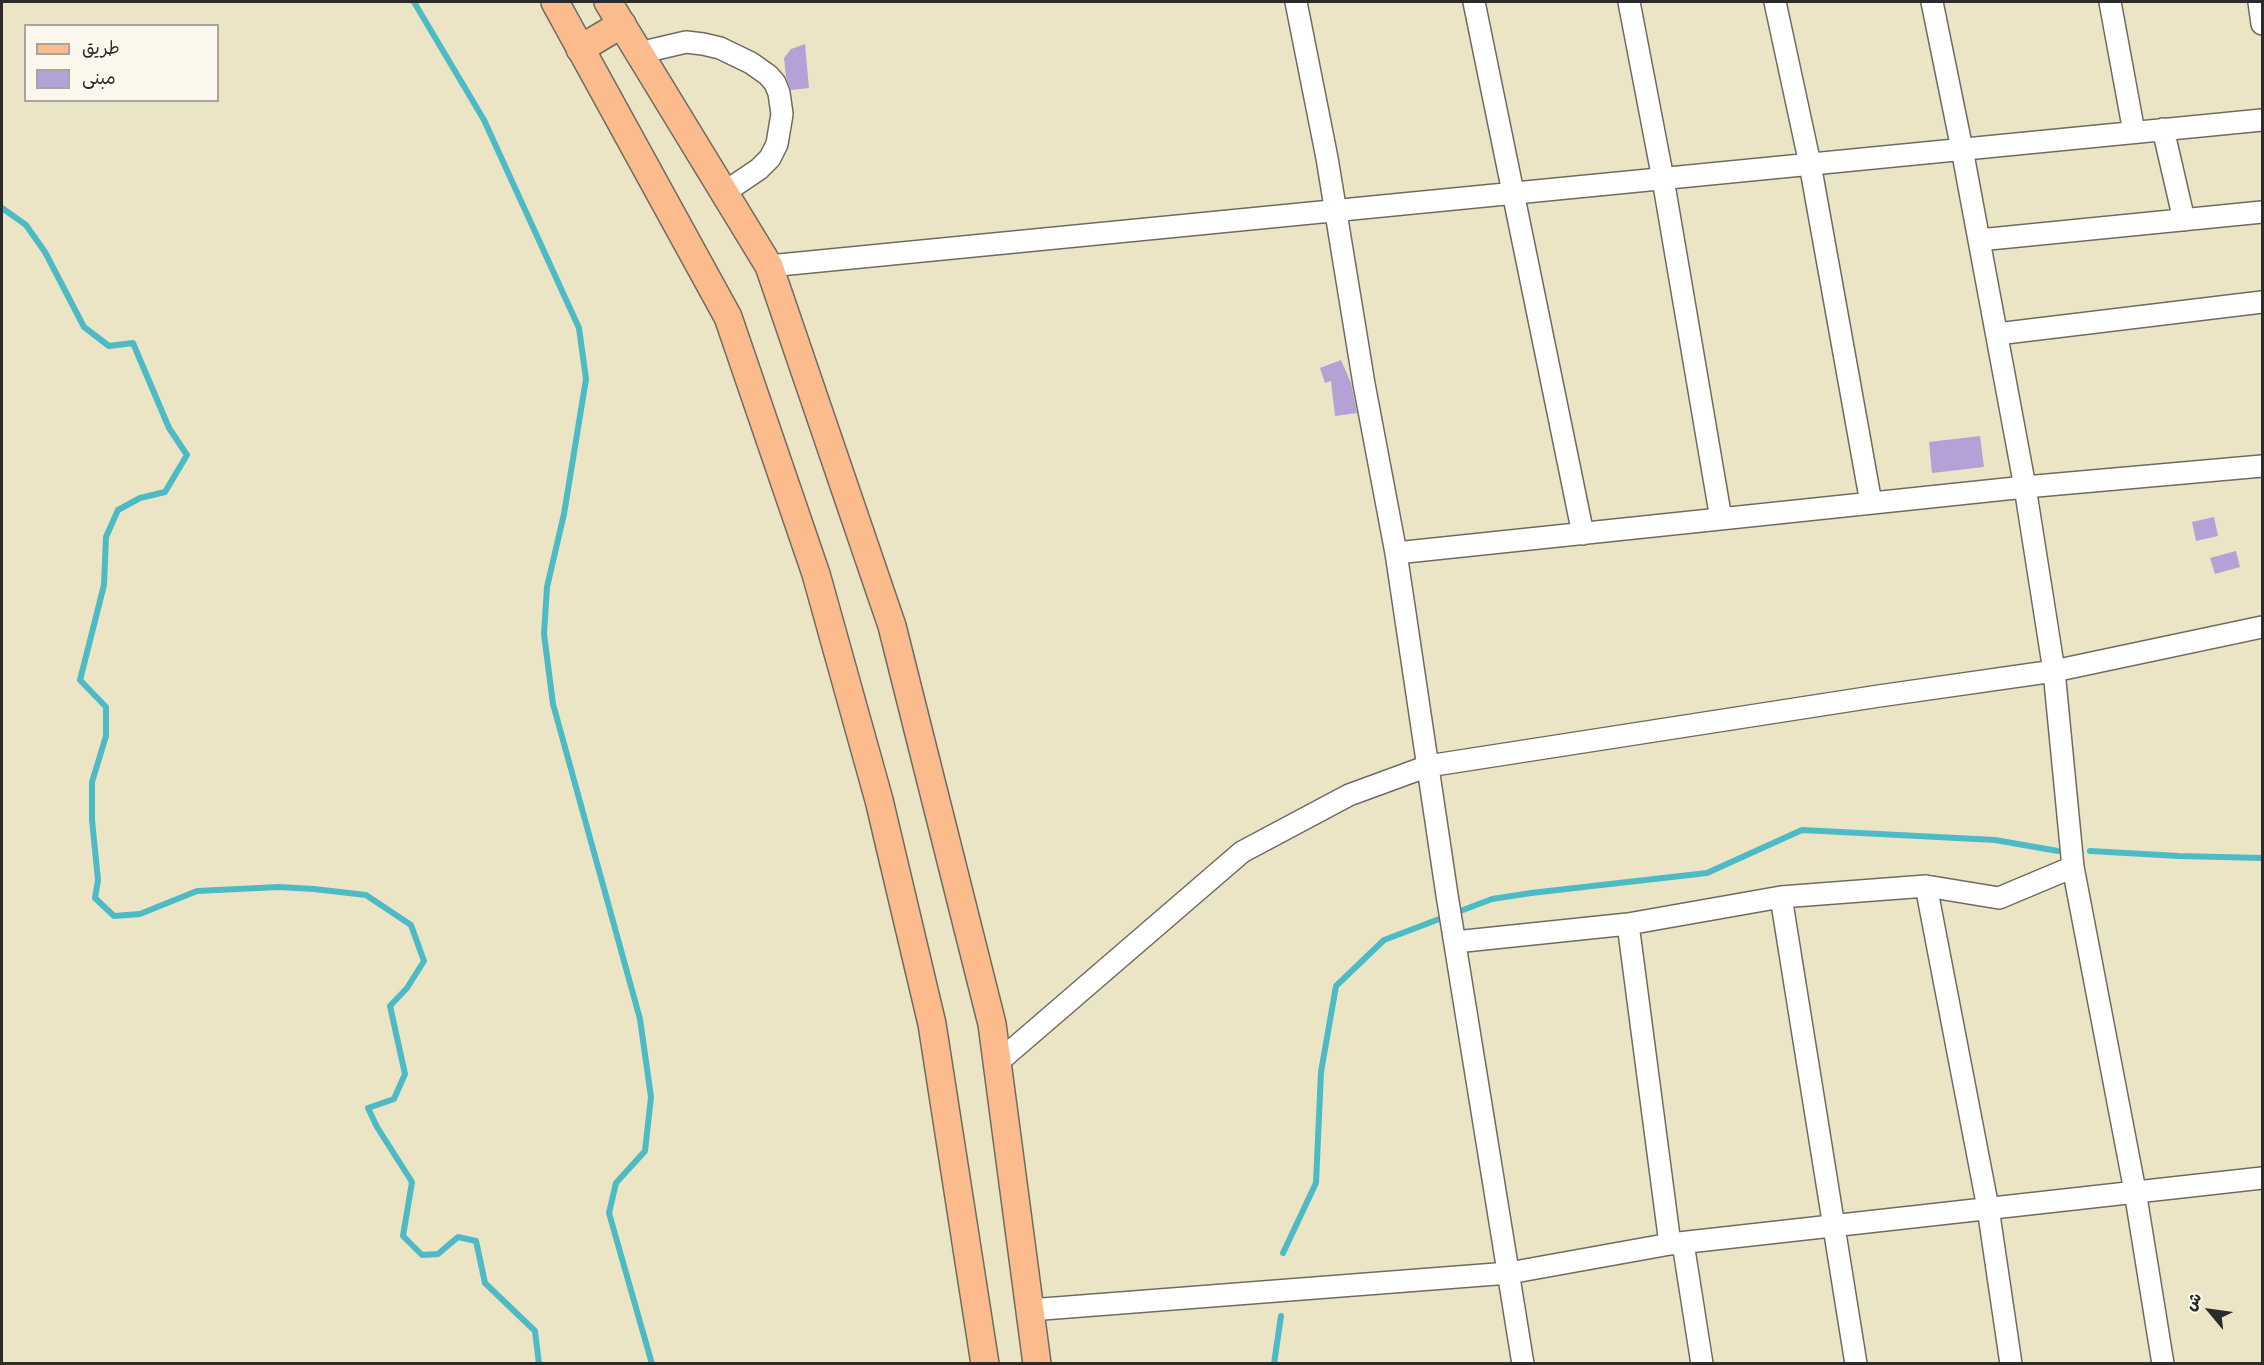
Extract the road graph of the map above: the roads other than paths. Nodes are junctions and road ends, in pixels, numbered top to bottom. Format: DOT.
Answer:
graph roads {
  1 [pos="555,2"];
  2 [pos="608,2"];
  3 [pos="1296,2"];
  4 [pos="1474,2"];
  5 [pos="1629,2"];
  6 [pos="1775,2"];
  7 [pos="1932,2"];
  8 [pos="2110,2"];
  9 [pos="2259,2"];
  10 [pos="622,24"];
  11 [pos="2262,24"];
  12 [pos="580,49"];
  13 [pos="639,53"];
  14 [pos="2262,120"];
  15 [pos="2163,129"];
  16 [pos="2134,132"];
  17 [pos="1962,149"];
  18 [pos="1810,164"];
  19 [pos="1663,179"];
  20 [pos="725,192"];
  21 [pos="1515,194"];
  22 [pos="1336,211"];
  23 [pos="2262,212"];
  24 [pos="2184,220"];
  25 [pos="1979,240"];
  26 [pos="769,267"];
  27 [pos="2262,302"];
  28 [pos="1997,334"];
  29 [pos="2262,466"];
  30 [pos="2025,487"];
  31 [pos="1872,503"];
  32 [pos="1721,519"];
  33 [pos="1583,534"];
  34 [pos="1396,553"];
  35 [pos="2262,627"];
  36 [pos="2054,671"];
  37 [pos="1428,766"];
  38 [pos="2073,867"];
  39 [pos="1926,886"];
  40 [pos="1781,897"];
  41 [pos="1628,924"];
  42 [pos="1454,935"];
  43 [pos="997,1063"];
  44 [pos="2262,1178"];
  45 [pos="2135,1191"];
  46 [pos="1988,1208"];
  47 [pos="1834,1226"];
  48 [pos="1676,1243"];
  49 [pos="1509,1273"];
  50 [pos="1030,1311"];
  51 [pos="985,1364"];
  52 [pos="1037,1364"];
  53 [pos="1523,1364"];
  54 [pos="1702,1364"];
  55 [pos="1856,1364"];
  56 [pos="2011,1364"];
  57 [pos="2163,1364"];
  1 -- 12 [label="main road"];
  2 -- 10 [label="main road"];
  3 -- 22 [label="street"];
  4 -- 21 [label="street"];
  5 -- 19 [label="street"];
  6 -- 18 [label="street"];
  7 -- 17 [label="street"];
  8 -- 16 [label="street"];
  9 -- 11 [label="street"];
  10 -- 12 [label="main road"];
  10 -- 13 [label="main road"];
  12 -- 51 [label="main road"];
  13 -- 20 [label="main road"];
  13 -- 20 [label="street"];
  14 -- 15 [label="street"];
  15 -- 16 [label="street"];
  15 -- 24 [label="street"];
  16 -- 17 [label="street"];
  17 -- 18 [label="street"];
  17 -- 25 [label="street"];
  18 -- 19 [label="street"];
  18 -- 31 [label="street"];
  19 -- 21 [label="street"];
  19 -- 32 [label="street"];
  20 -- 26 [label="main road"];
  21 -- 22 [label="street"];
  21 -- 33 [label="street"];
  22 -- 26 [label="street"];
  22 -- 34 [label="street"];
  23 -- 24 [label="street"];
  24 -- 25 [label="street"];
  25 -- 28 [label="street"];
  26 -- 43 [label="main road"];
  27 -- 28 [label="street"];
  28 -- 30 [label="street"];
  29 -- 30 [label="street"];
  30 -- 31 [label="street"];
  30 -- 36 [label="street"];
  31 -- 32 [label="street"];
  32 -- 33 [label="street"];
  33 -- 34 [label="street"];
  34 -- 37 [label="street"];
  35 -- 36 [label="street"];
  36 -- 37 [label="street"];
  36 -- 38 [label="street"];
  37 -- 42 [label="street"];
  37 -- 43 [label="street"];
  38 -- 39 [label="street"];
  38 -- 45 [label="street"];
  39 -- 40 [label="street"];
  39 -- 46 [label="street"];
  40 -- 41 [label="street"];
  40 -- 47 [label="street"];
  41 -- 42 [label="street"];
  41 -- 48 [label="street"];
  42 -- 49 [label="street"];
  43 -- 50 [label="main road"];
  44 -- 45 [label="street"];
  45 -- 46 [label="street"];
  45 -- 57 [label="street"];
  46 -- 47 [label="street"];
  46 -- 56 [label="street"];
  47 -- 48 [label="street"];
  47 -- 55 [label="street"];
  48 -- 49 [label="street"];
  48 -- 54 [label="street"];
  49 -- 50 [label="street"];
  49 -- 53 [label="street"];
  50 -- 52 [label="main road"];
}
